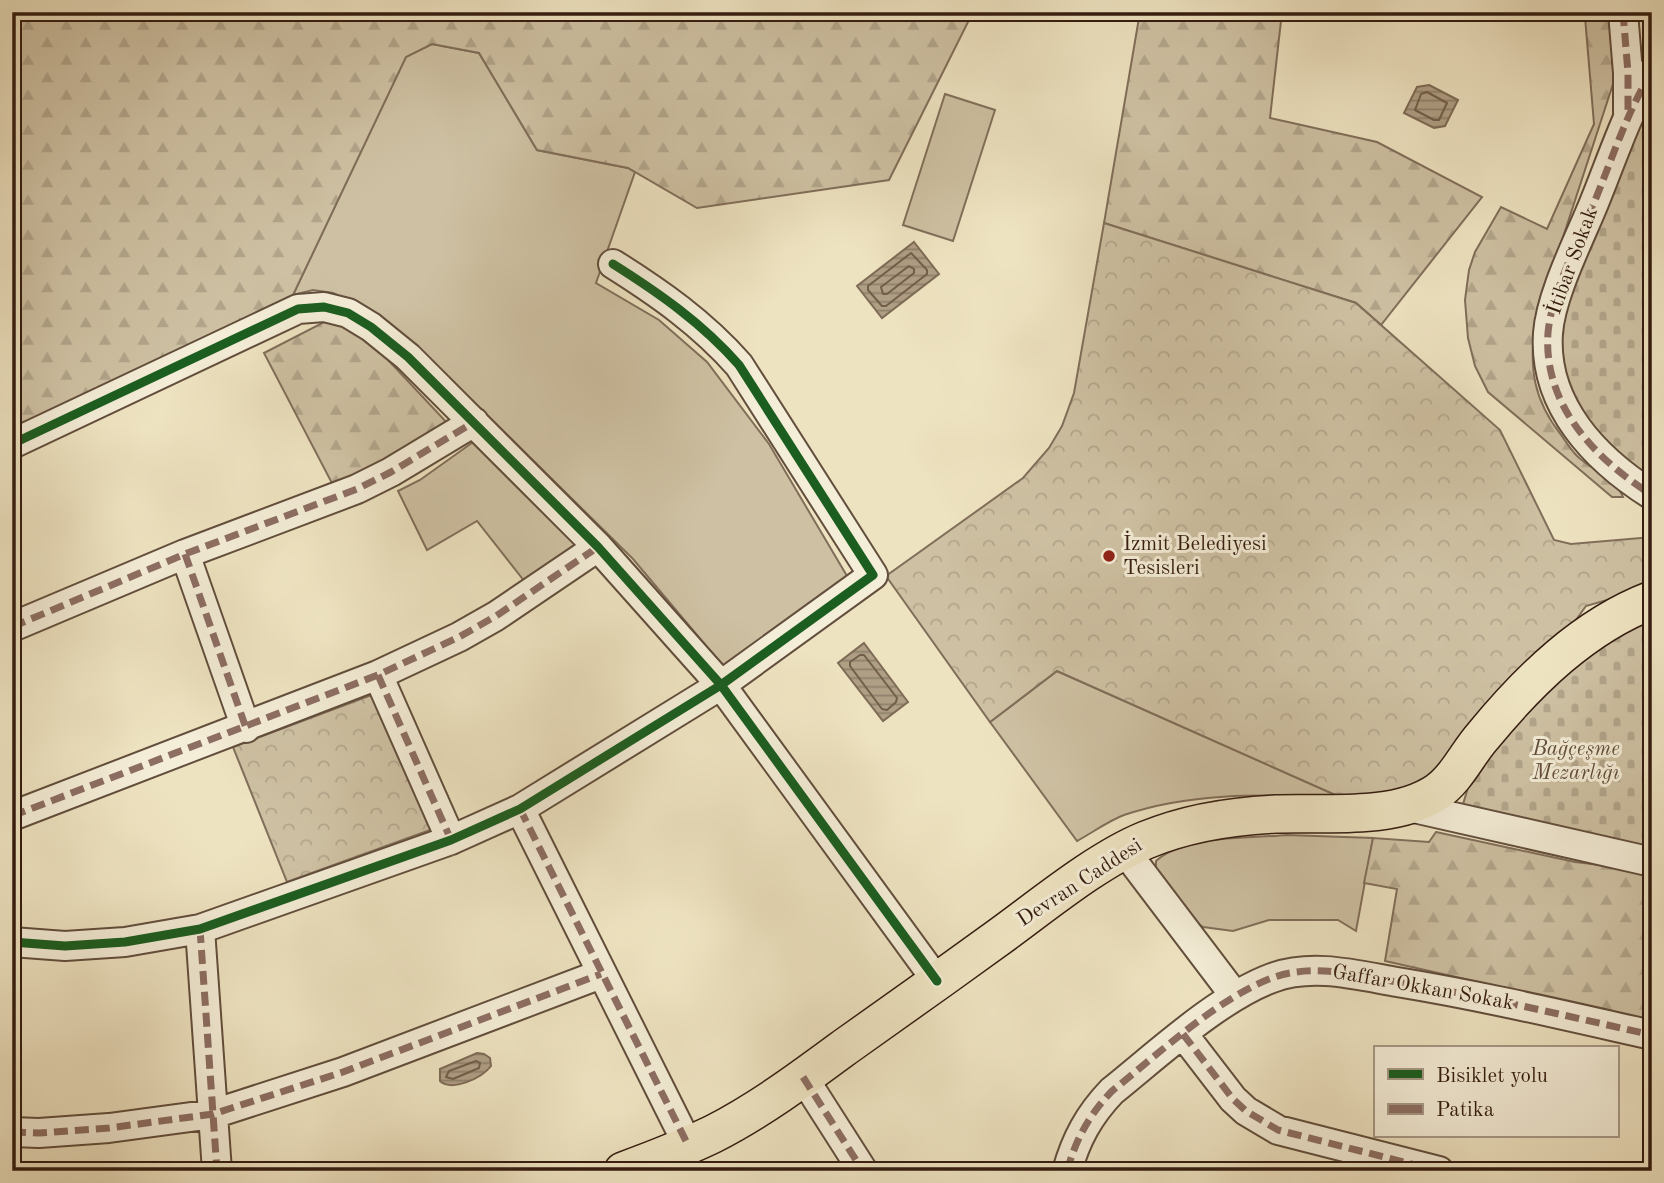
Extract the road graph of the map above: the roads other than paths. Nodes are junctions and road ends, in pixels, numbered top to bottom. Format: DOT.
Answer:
graph roads {
  1 [pos="1623,12"];
  2 [pos="1652,71"];
  3 [pos="1628,119"];
  4 [pos="613,264"];
  5 [pos="474,422"];
  6 [pos="12,444"];
  7 [pos="1652,495"];
  8 [pos="598,547"];
  9 [pos="185,554"];
  10 [pos="1652,600"];
  11 [pos="12,627"];
  12 [pos="378,675"];
  13 [pos="721,685"];
  14 [pos="246,728"];
  15 [pos="1405,806"];
  16 [pos="520,809"];
  17 [pos="12,816"];
  18 [pos="451,840"];
  19 [pos="1125,851"];
  20 [pos="1652,862"];
  21 [pos="200,929"];
  22 [pos="12,942"];
  23 [pos="601,974"];
  24 [pos="937,981"];
  25 [pos="1236,996"];
  26 [pos="1183,1034"];
  27 [pos="1652,1035"];
  28 [pos="803,1077"];
  29 [pos="213,1114"];
  30 [pos="12,1132"];
  31 [pos="688,1145"];
  32 [pos="217,1171"];
  33 [pos="623,1171"];
  34 [pos="863,1171"];
  35 [pos="1067,1171"];
  36 [pos="1439,1171"];
  1 -- 3 [label="street"];
  2 -- 3 [label="street, İtibar Sokak"];
  3 -- 7 [label="street, İtibar Sokak"];
  4 -- 13 [label="street"];
  5 -- 6 [label="street"];
  5 -- 8 [label="street"];
  5 -- 9 [label="street"];
  8 -- 12 [label="street"];
  8 -- 13 [label="street"];
  9 -- 11 [label="street"];
  9 -- 14 [label="street"];
  10 -- 15 [label="main road, Devran Caddesi"];
  12 -- 14 [label="street"];
  12 -- 18 [label="street"];
  13 -- 16 [label="street"];
  13 -- 24 [label="street"];
  14 -- 17 [label="street"];
  15 -- 19 [label="main road, Devran Caddesi"];
  15 -- 20 [label="street"];
  16 -- 18 [label="street"];
  16 -- 23 [label="street"];
  18 -- 21 [label="street"];
  19 -- 24 [label="main road, Devran Caddesi"];
  19 -- 25 [label="street"];
  21 -- 22 [label="street"];
  21 -- 29 [label="street"];
  23 -- 29 [label="street"];
  23 -- 31 [label="street"];
  24 -- 28 [label="main road, Devran Caddesi"];
  25 -- 26 [label="street, Gaffar Okkan Sokak"];
  25 -- 27 [label="street, Gaffar Okkan Sokak"];
  26 -- 35 [label="street, Gaffar Okkan Sokak"];
  26 -- 36 [label="street"];
  28 -- 31 [label="main road, Devran Caddesi"];
  28 -- 34 [label="street"];
  29 -- 30 [label="street"];
  29 -- 32 [label="street"];
  31 -- 33 [label="main road, Devran Caddesi"];
}
